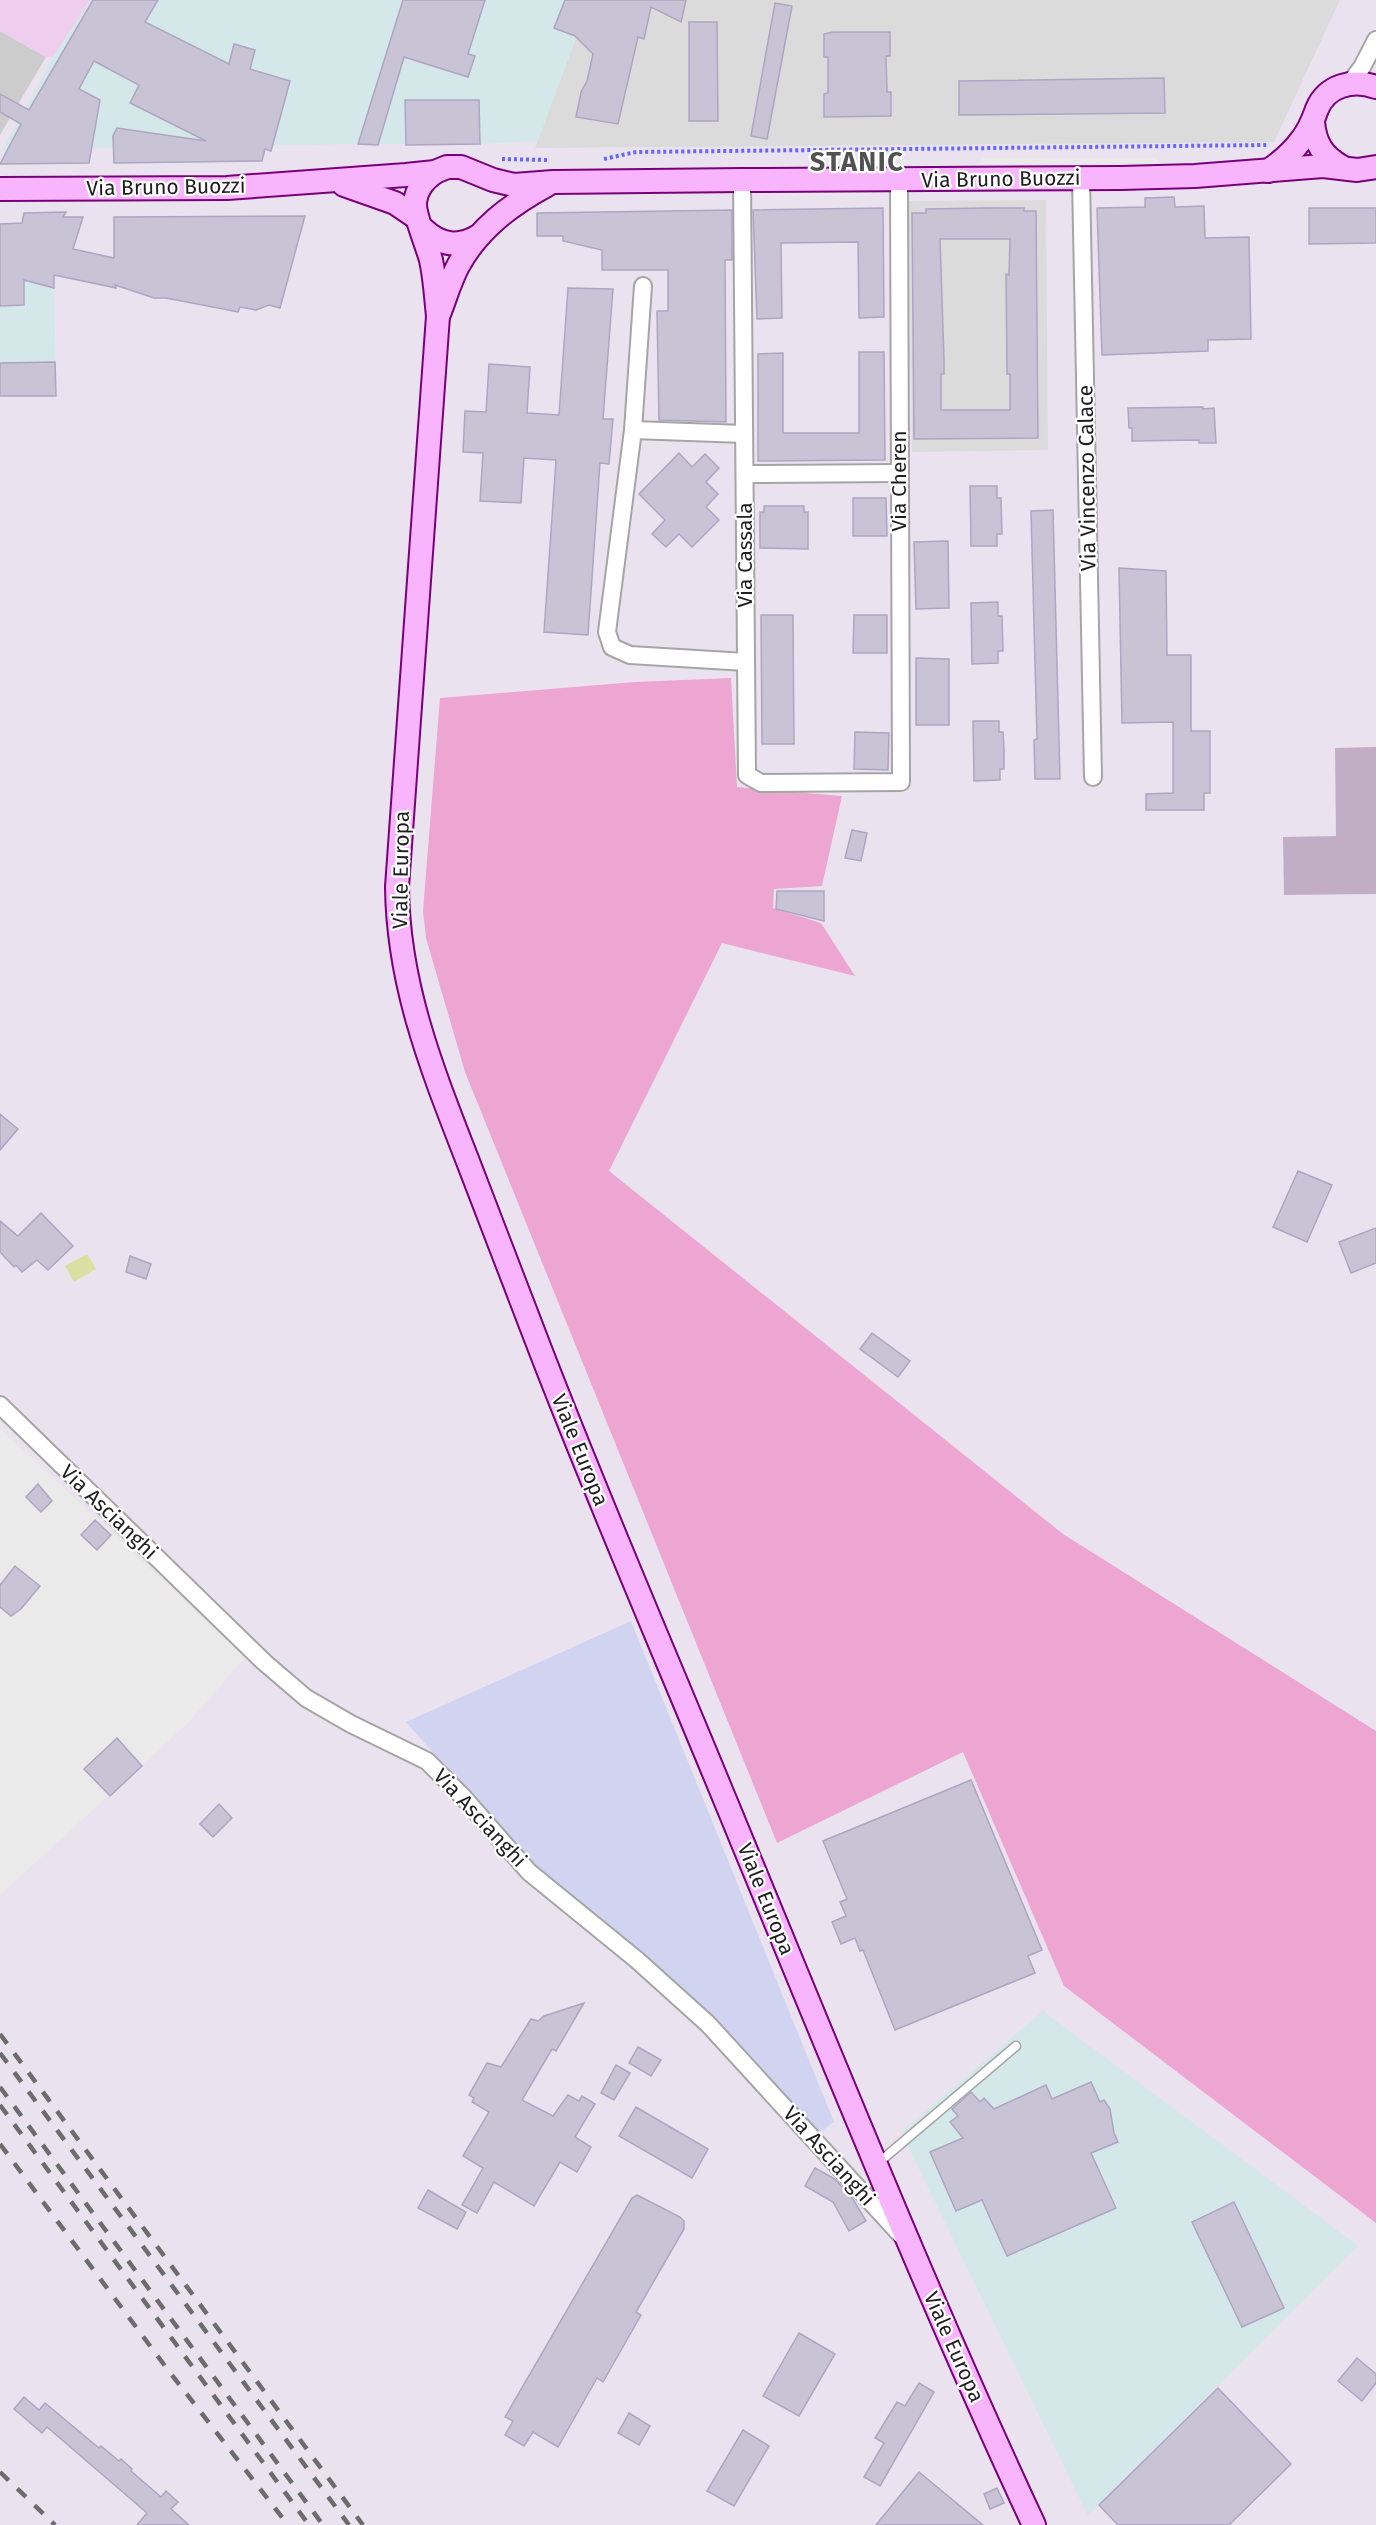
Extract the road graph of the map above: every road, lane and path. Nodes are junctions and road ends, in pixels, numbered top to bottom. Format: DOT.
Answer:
graph roads {
  1 [pos="1376,40"];
  2 [pos="1350,83"];
  3 [pos="1376,87"];
  4 [pos="1313,122"];
  5 [pos="1274,145"];
  6 [pos="598,160"];
  7 [pos="1374,166"];
  8 [pos="1342,167"];
  9 [pos="473,171"];
  10 [pos="553,171"];
  11 [pos="1268,171"];
  12 [pos="435,172"];
  13 [pos="1081,178"];
  14 [pos="742,180"];
  15 [pos="899,181"];
  16 [pos="331,182"];
  17 [pos="507,183"];
  18 [pos="0,189"];
  19 [pos="420,224"];
  20 [pos="484,230"];
  21 [pos="643,286"];
  22 [pos="438,316"];
  23 [pos="633,430"];
  24 [pos="744,434"];
  25 [pos="898,473"];
  26 [pos="745,474"];
  27 [pos="746,662"];
  28 [pos="1093,777"];
  29 [pos="901,782"];
  30 [pos="0,1404"];
  31 [pos="1016,2046"];
  32 [pos="875,2165"];
  33 [pos="907,2242"];
  34 [pos="1032,2524"];
  1 -- 2 [label="street"];
  2 -- 3 [label="main road"];
  2 -- 4 [label="main road"];
  4 -- 8 [label="main road"];
  4 -- 11 [label="main road"];
  5 -- 6 [label="path"];
  7 -- 8 [label="main road, Via Bruno Buozzi"];
  8 -- 11 [label="main road, Via Bruno Buozzi"];
  9 -- 12 [label="main road"];
  9 -- 17 [label="main road, Via Bruno Buozzi"];
  9 -- 20 [label="main road"];
  10 -- 14 [label="main road, Via Bruno Buozzi"];
  10 -- 17 [label="main road, Via Bruno Buozzi"];
  10 -- 17 [label="path"];
  10 -- 20 [label="main road"];
  11 -- 13 [label="main road, Via Bruno Buozzi"];
  12 -- 16 [label="main road, Via Bruno Buozzi"];
  12 -- 19 [label="main road"];
  13 -- 15 [label="main road, Via Bruno Buozzi"];
  13 -- 28 [label="street, Via Vincenzo Calace"];
  14 -- 15 [label="main road, Via Bruno Buozzi"];
  14 -- 24 [label="street, Via Cassala"];
  15 -- 25 [label="street, Via Cheren"];
  16 -- 18 [label="main road, Via Bruno Buozzi"];
  16 -- 19 [label="main road"];
  19 -- 20 [label="main road"];
  19 -- 22 [label="main road"];
  20 -- 22 [label="main road"];
  21 -- 23 [label="street"];
  22 -- 32 [label="main road, Viale Europa"];
  23 -- 24 [label="street"];
  23 -- 27 [label="street"];
  24 -- 26 [label="street, Via Cassala"];
  25 -- 26 [label="street"];
  25 -- 29 [label="street, Via Cheren"];
  26 -- 27 [label="street, Via Cassala"];
  27 -- 29 [label="street, Via Cassala"];
  30 -- 33 [label="street, Via Ascianghi"];
  31 -- 32 [label="lane"];
  32 -- 33 [label="main road, Viale Europa"];
  33 -- 34 [label="main road, Viale Europa"];
}
